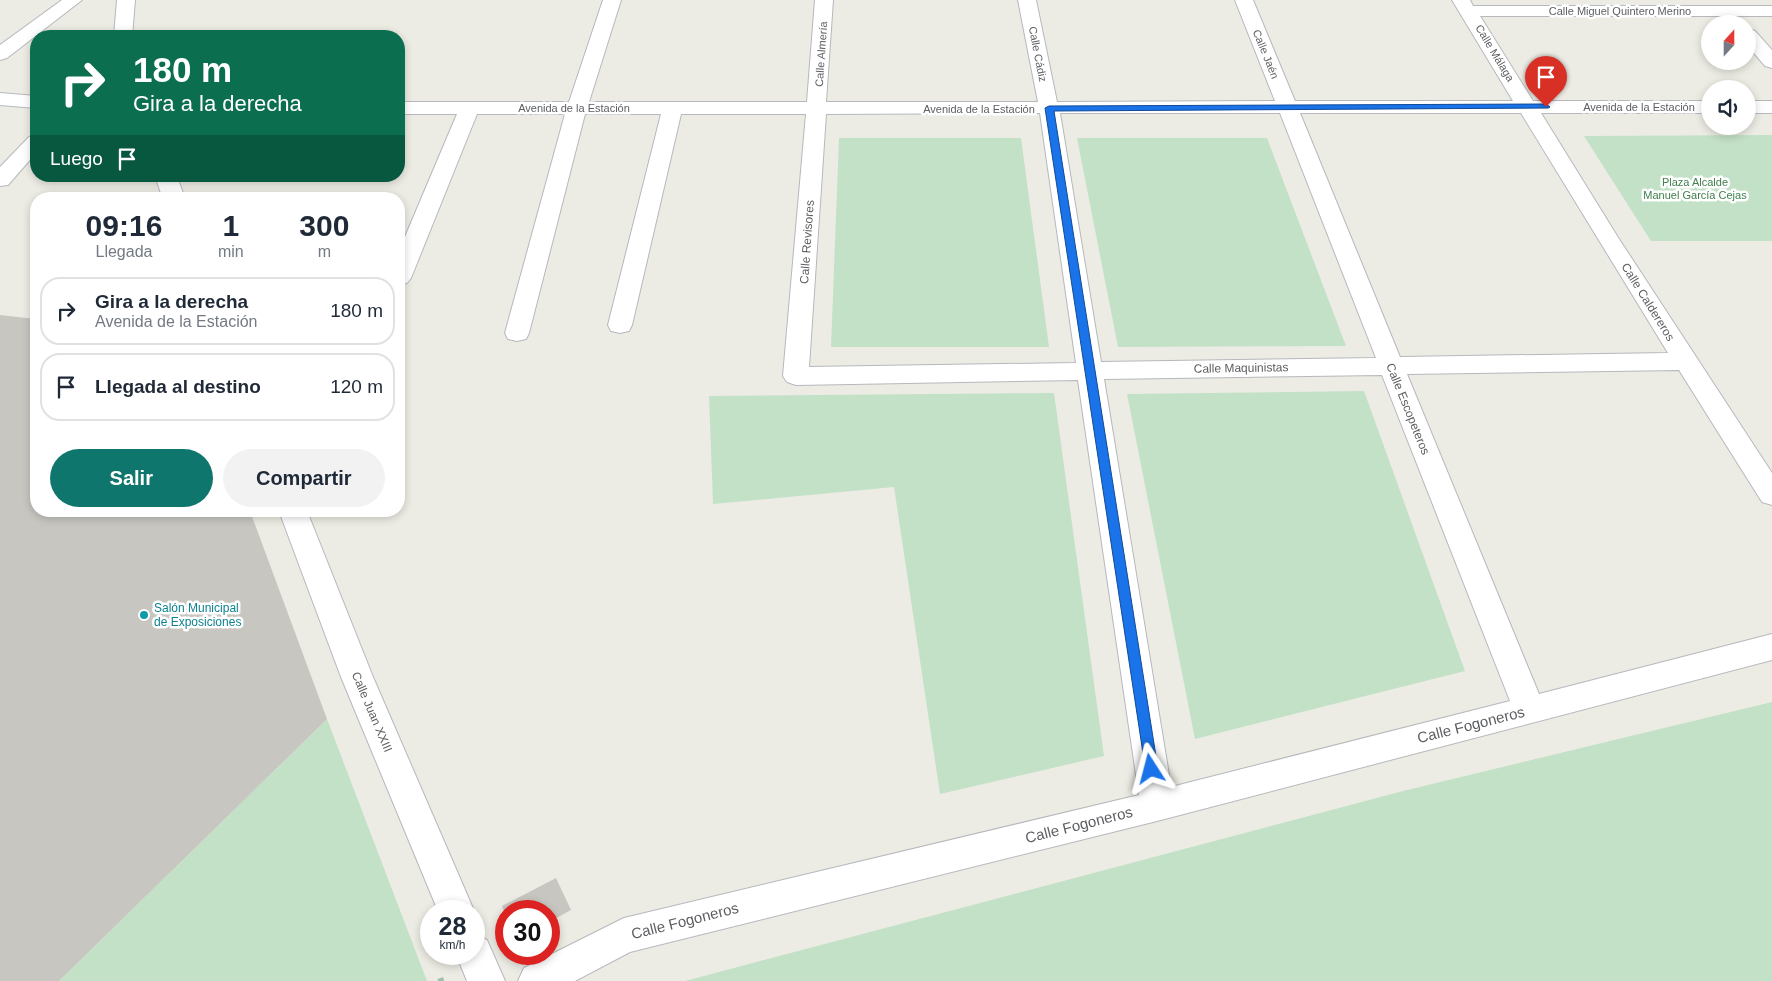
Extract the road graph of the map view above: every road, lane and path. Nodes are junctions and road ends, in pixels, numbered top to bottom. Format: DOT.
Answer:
graph roads {
  1 [pos="73,0"];
  2 [pos="126,0"];
  3 [pos="612,0"];
  4 [pos="824,0"];
  5 [pos="1027,0"];
  6 [pos="1244,0"];
  7 [pos="1465,6"];
  8 [pos="1725,11"];
  9 [pos="1772,11"];
  10 [pos="32,30"];
  11 [pos="124,30"];
  12 [pos="30,32"];
  13 [pos="1756,44"];
  14 [pos="0,54"];
  15 [pos="1772,62"];
  16 [pos="0,99"];
  17 [pos="30,102"];
  18 [pos="1527,107"];
  19 [pos="1701,107"];
  20 [pos="1756,107"];
  21 [pos="1772,107"];
  22 [pos="405,108"];
  23 [pos="469,108"];
  24 [pos="577,108"];
  25 [pos="672,108"];
  26 [pos="1049,108"];
  27 [pos="1288,108"];
  28 [pos="817,109"];
  29 [pos="0,116"];
  30 [pos="30,118"];
  31 [pos="30,148"];
  32 [pos="0,180"];
  33 [pos="405,263"];
  34 [pos="620,325"];
  35 [pos="517,333"];
  36 [pos="1686,360"];
  37 [pos="1391,366"];
  38 [pos="1089,371"];
  39 [pos="796,376"];
  40 [pos="1772,495"];
  41 [pos="295,517"];
  42 [pos="1772,648"];
  43 [pos="1530,710"];
  44 [pos="1157,806"];
  45 [pos="451,900"];
  46 [pos="479,965"];
  47 [pos="486,981"];
  48 [pos="537,981"];
  1 -- 10 [label="street"];
  2 -- 11 [label="street"];
  3 -- 24 [label="street"];
  4 -- 28 [label="street, Calle Almería"];
  5 -- 26 [label="street, Calle Cádiz"];
  6 -- 27 [label="street, Calle Jaén"];
  7 -- 8 [label="street, Calle Miguel Quintero Merino"];
  7 -- 18 [label="street, Calle Málaga"];
  8 -- 9 [label="street, Calle Miguel Quintero Merino"];
  12 -- 14 [label="street"];
  13 -- 15 [label="street"];
  16 -- 17 [label="street"];
  18 -- 19 [label="street, Avenida de la Estación"];
  18 -- 27 [label="street, Avenida de la Estación"];
  18 -- 36 [label="street, Calle Caldereros"];
  20 -- 21 [label="street"];
  22 -- 23 [label="street, Avenida de la Estación"];
  23 -- 24 [label="street, Avenida de la Estación"];
  23 -- 33 [label="street"];
  24 -- 25 [label="street, Avenida de la Estación"];
  24 -- 35 [label="street"];
  25 -- 28 [label="street, Avenida de la Estación"];
  25 -- 34 [label="street"];
  26 -- 27 [label="street, Avenida de la Estación"];
  26 -- 28 [label="street, Avenida de la Estación"];
  26 -- 38 [label="street, Calle Cádiz"];
  27 -- 37 [label="street, Calle Escopeteros"];
  28 -- 39 [label="street, Calle Revisores"];
  29 -- 30 [label="street"];
  31 -- 32 [label="street"];
  36 -- 37 [label="street, Calle Maquinistas"];
  36 -- 40 [label="street, Calle Caldereros"];
  37 -- 38 [label="street, Calle Maquinistas"];
  37 -- 43 [label="street, Calle Escopeteros"];
  38 -- 39 [label="street, Calle Maquinistas"];
  38 -- 44 [label="street, Calle Cádiz"];
  41 -- 45 [label="street, Calle Juan XXIII"];
  42 -- 43 [label="street, Calle Fogoneros"];
  43 -- 44 [label="street, Calle Fogoneros"];
  44 -- 48 [label="street, Calle Fogoneros"];
  46 -- 47 [label="street"];
}
